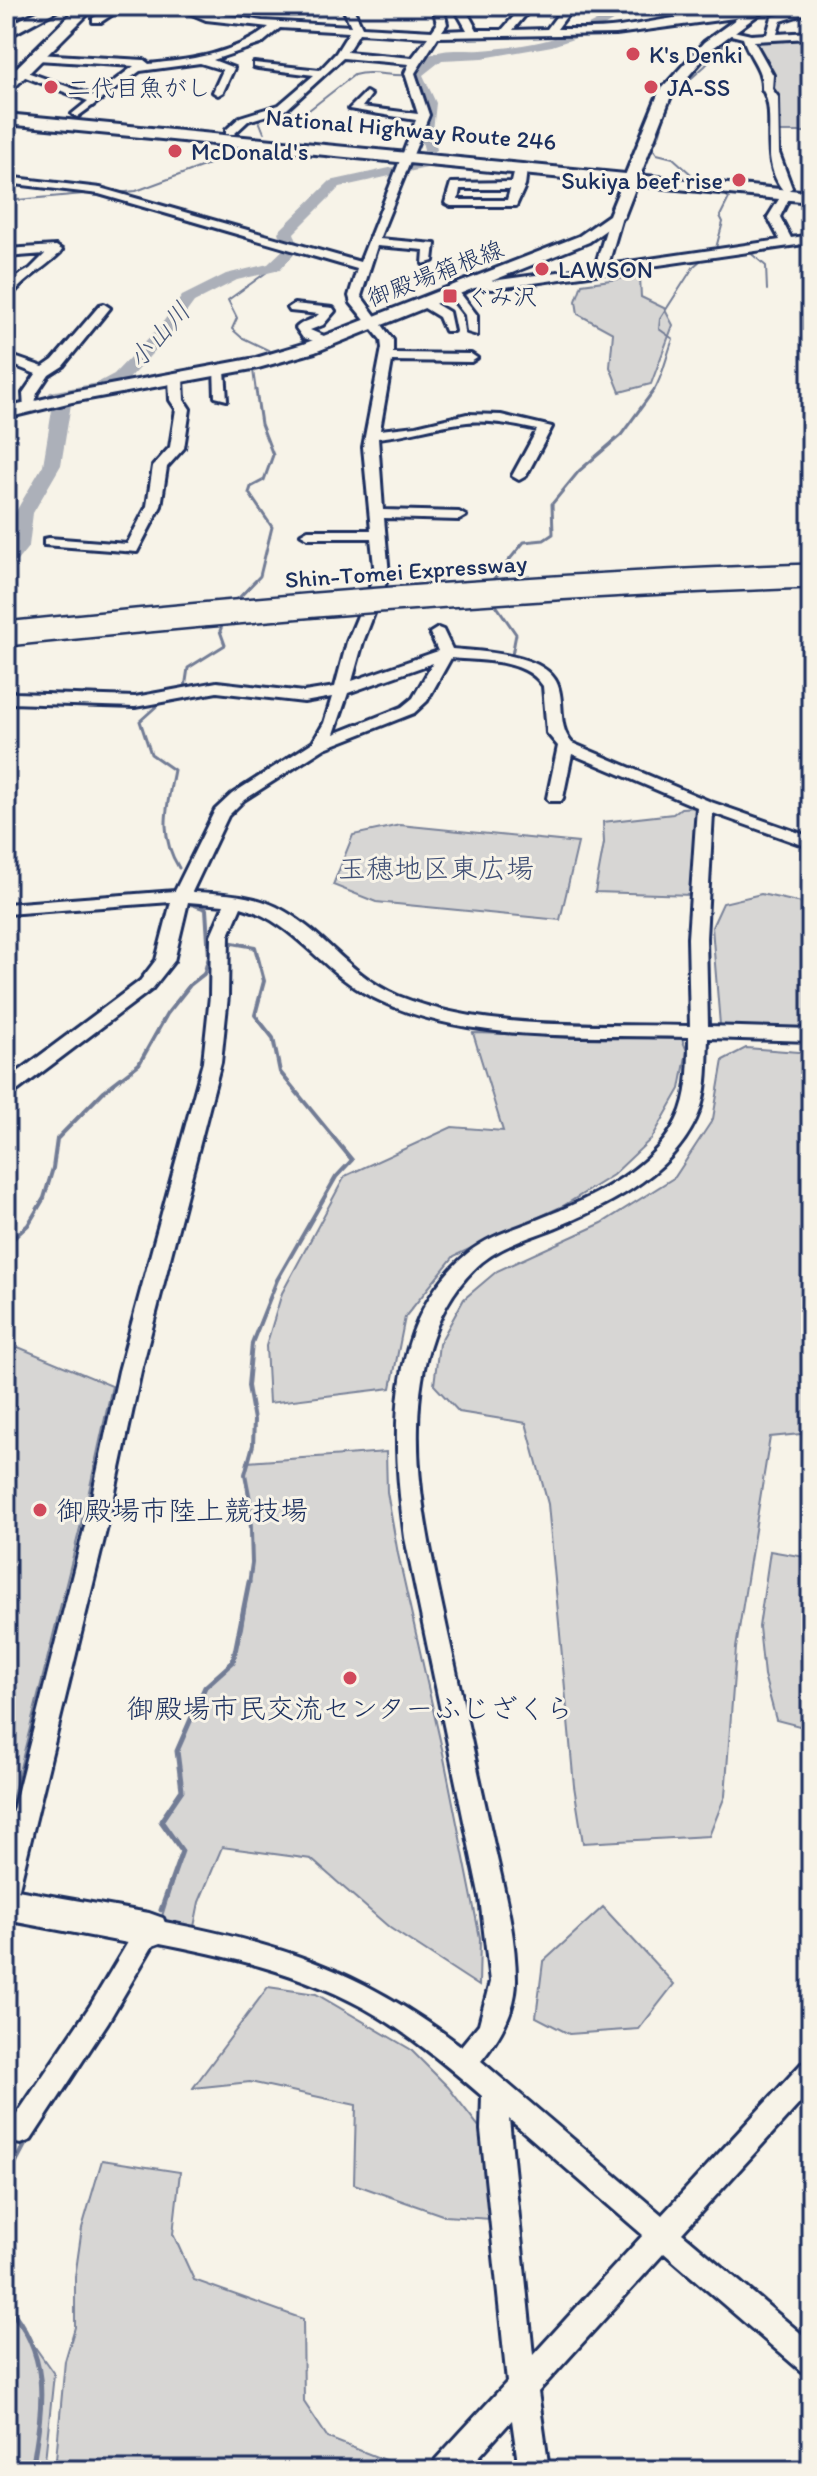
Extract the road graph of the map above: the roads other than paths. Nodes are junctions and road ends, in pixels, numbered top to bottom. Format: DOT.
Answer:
graph roads {
  1 [pos="60,6"];
  2 [pos="76,6"];
  3 [pos="120,6"];
  4 [pos="178,6"];
  5 [pos="347,6"];
  6 [pos="438,6"];
  7 [pos="465,6"];
  8 [pos="528,6"];
  9 [pos="569,6"];
  10 [pos="700,6"];
  11 [pos="763,6"];
  12 [pos="274,8"];
  13 [pos="200,9"];
  14 [pos="811,9"];
  15 [pos="92,13"];
  16 [pos="744,16"];
  17 [pos="709,17"];
  18 [pos="280,25"];
  19 [pos="357,27"];
  20 [pos="551,30"];
  21 [pos="506,31"];
  22 [pos="473,32"];
  23 [pos="724,32"];
  24 [pos="436,34"];
  25 [pos="6,35"];
  26 [pos="811,35"];
  27 [pos="771,37"];
  28 [pos="749,38"];
  29 [pos="340,55"];
  30 [pos="37,57"];
  31 [pos="200,60"];
  32 [pos="415,61"];
  33 [pos="167,64"];
  34 [pos="258,65"];
  35 [pos="11,70"];
  36 [pos="323,73"];
  37 [pos="6,87"];
  38 [pos="218,92"];
  39 [pos="366,95"];
  40 [pos="93,99"];
  41 [pos="6,107"];
  42 [pos="6,117"];
  43 [pos="423,118"];
  44 [pos="65,119"];
  45 [pos="6,127"];
  46 [pos="230,132"];
  47 [pos="279,143"];
  48 [pos="404,163"];
  49 [pos="632,176"];
  50 [pos="520,178"];
  51 [pos="6,180"];
  52 [pos="786,191"];
  53 [pos="811,194"];
  54 [pos="616,217"];
  55 [pos="811,239"];
  56 [pos="787,241"];
  57 [pos="372,242"];
  58 [pos="6,253"];
  59 [pos="427,261"];
  60 [pos="363,267"];
  61 [pos="600,270"];
  62 [pos="472,284"];
  63 [pos="453,292"];
  64 [pos="6,295"];
  65 [pos="425,303"];
  66 [pos="104,308"];
  67 [pos="294,308"];
  68 [pos="319,322"];
  69 [pos="373,322"];
  70 [pos="449,328"];
  71 [pos="473,332"];
  72 [pos="345,334"];
  73 [pos="326,342"];
  74 [pos="386,357"];
  75 [pos="6,358"];
  76 [pos="471,358"];
  77 [pos="228,369"];
  78 [pos="42,374"];
  79 [pos="176,378"];
  80 [pos="222,397"];
  81 [pos="29,406"];
  82 [pos="6,413"];
  83 [pos="372,435"];
  84 [pos="519,476"];
  85 [pos="376,514"];
  86 [pos="459,516"];
  87 [pos="308,534"];
  88 [pos="378,534"];
  89 [pos="49,542"];
  90 [pos="811,576"];
  91 [pos="811,585"];
  92 [pos="438,633"];
  93 [pos="6,634"];
  94 [pos="6,643"];
  95 [pos="446,653"];
  96 [pos="342,690"];
  97 [pos="7,695"];
  98 [pos="6,715"];
  99 [pos="319,745"];
  100 [pos="566,746"];
  101 [pos="555,798"];
  102 [pos="705,805"];
  103 [pos="811,843"];
  104 [pos="181,896"];
  105 [pos="235,900"];
  106 [pos="6,909"];
  107 [pos="696,1032"];
  108 [pos="811,1035"];
  109 [pos="6,1090"];
  110 [pos="6,1888"];
  111 [pos="6,1904"];
  112 [pos="6,1926"];
  113 [pos="149,1930"];
  114 [pos="463,2063"];
  115 [pos="811,2072"];
  116 [pos="495,2091"];
  117 [pos="6,2128"];
  118 [pos="662,2236"];
  119 [pos="811,2361"];
  120 [pos="523,2385"];
  121 [pos="447,2470"];
  122 [pos="534,2470"];
  1 -- 25 [label="street"];
  2 -- 35 [label="highway"];
  3 -- 15 [label="street"];
  4 -- 13 [label="street"];
  5 -- 19 [label="street"];
  6 -- 24 [label="street"];
  7 -- 22 [label="street"];
  8 -- 21 [label="street"];
  9 -- 20 [label="street"];
  10 -- 17 [label="street"];
  11 -- 16 [label="main road"];
  12 -- 18 [label="street"];
  13 -- 18 [label="street"];
  14 -- 27 [label="street"];
  15 -- 30 [label="highway"];
  16 -- 17 [label="street"];
  16 -- 23 [label="main road"];
  17 -- 20 [label="street"];
  18 -- 19 [label="street"];
  18 -- 31 [label="street"];
  19 -- 24 [label="street"];
  19 -- 29 [label="street"];
  20 -- 21 [label="street"];
  21 -- 22 [label="street"];
  22 -- 24 [label="street"];
  23 -- 28 [label="street"];
  23 -- 49 [label="main road"];
  24 -- 32 [label="street"];
  26 -- 27 [label="street"];
  27 -- 28 [label="street"];
  28 -- 52 [label="street"];
  29 -- 32 [label="street"];
  29 -- 36 [label="street"];
  30 -- 33 [label="street"];
  30 -- 35 [label="highway"];
  31 -- 33 [label="street"];
  31 -- 38 [label="street"];
  32 -- 43 [label="street"];
  33 -- 40 [label="street"];
  34 -- 36 [label="street"];
  35 -- 37 [label="highway"];
  35 -- 40 [label="street"];
  36 -- 46 [label="street"];
  39 -- 43 [label="street"];
  40 -- 44 [label="street"];
  41 -- 44 [label="highway"];
  42 -- 44 [label="highway, National Highway Route 246"];
  43 -- 48 [label="street"];
  44 -- 46 [label="highway"];
  44 -- 47 [label="highway, National Highway Route 246"];
  45 -- 47 [label="highway"];
  46 -- 47 [label="highway"];
  47 -- 48 [label="highway, National Highway Route 246"];
  48 -- 49 [label="highway, National Highway Route 246"];
  48 -- 50 [label="highway, National Highway Route 246"];
  48 -- 57 [label="street"];
  49 -- 50 [label="highway, National Highway Route 246"];
  49 -- 52 [label="highway, National Highway Route 246"];
  49 -- 54 [label="main road"];
  50 -- 50 [label="street"];
  51 -- 60 [label="street"];
  52 -- 53 [label="highway, National Highway Route 246"];
  52 -- 56 [label="street"];
  54 -- 61 [label="street"];
  54 -- 62 [label="main road, 御殿場箱根線"];
  55 -- 56 [label="street"];
  56 -- 61 [label="street"];
  57 -- 59 [label="street"];
  57 -- 60 [label="street"];
  58 -- 64 [label="street"];
  60 -- 69 [label="street"];
  61 -- 62 [label="street"];
  62 -- 63 [label="main road, 御殿場箱根線"];
  63 -- 65 [label="main road, 御殿場箱根線"];
  63 -- 71 [label="street"];
  65 -- 69 [label="main road, 御殿場箱根線"];
  65 -- 70 [label="street"];
  66 -- 78 [label="street"];
  67 -- 68 [label="street"];
  68 -- 72 [label="street"];
  68 -- 73 [label="street"];
  69 -- 72 [label="main road, 御殿場箱根線"];
  69 -- 74 [label="street"];
  72 -- 73 [label="main road, 御殿場箱根線"];
  73 -- 77 [label="main road, 御殿場箱根線"];
  74 -- 76 [label="street"];
  74 -- 83 [label="street"];
  75 -- 78 [label="street"];
  77 -- 79 [label="main road, 御殿場箱根線"];
  77 -- 80 [label="street"];
  78 -- 81 [label="street"];
  79 -- 81 [label="main road, 御殿場箱根線"];
  79 -- 89 [label="street"];
  81 -- 82 [label="main road, 御殿場箱根線"];
  83 -- 84 [label="street"];
  83 -- 85 [label="street"];
  85 -- 86 [label="street"];
  85 -- 88 [label="street"];
  87 -- 88 [label="street"];
  88 -- 96 [label="street"];
  90 -- 93 [label="highway, Shin-Tomei Expressway, bridge"];
  91 -- 94 [label="highway, Shin-Tomei Expressway"];
  92 -- 95 [label="street"];
  95 -- 96 [label="street"];
  95 -- 99 [label="street"];
  95 -- 100 [label="street"];
  96 -- 97 [label="street"];
  96 -- 99 [label="street"];
  97 -- 98 [label="street"];
  99 -- 104 [label="street"];
  100 -- 101 [label="street"];
  100 -- 102 [label="street"];
  102 -- 103 [label="street"];
  102 -- 107 [label="street"];
  104 -- 105 [label="street"];
  104 -- 106 [label="street"];
  104 -- 109 [label="street"];
  105 -- 107 [label="street"];
  105 -- 110 [label="street"];
  107 -- 108 [label="street"];
  107 -- 114 [label="street"];
  111 -- 113 [label="highway"];
  112 -- 113 [label="highway"];
  113 -- 114 [label="street"];
  113 -- 117 [label="street"];
  114 -- 116 [label="street"];
  115 -- 118 [label="street"];
  116 -- 118 [label="street"];
  116 -- 120 [label="street"];
  118 -- 119 [label="street"];
  118 -- 120 [label="street"];
  120 -- 121 [label="street"];
  120 -- 122 [label="street"];
}
